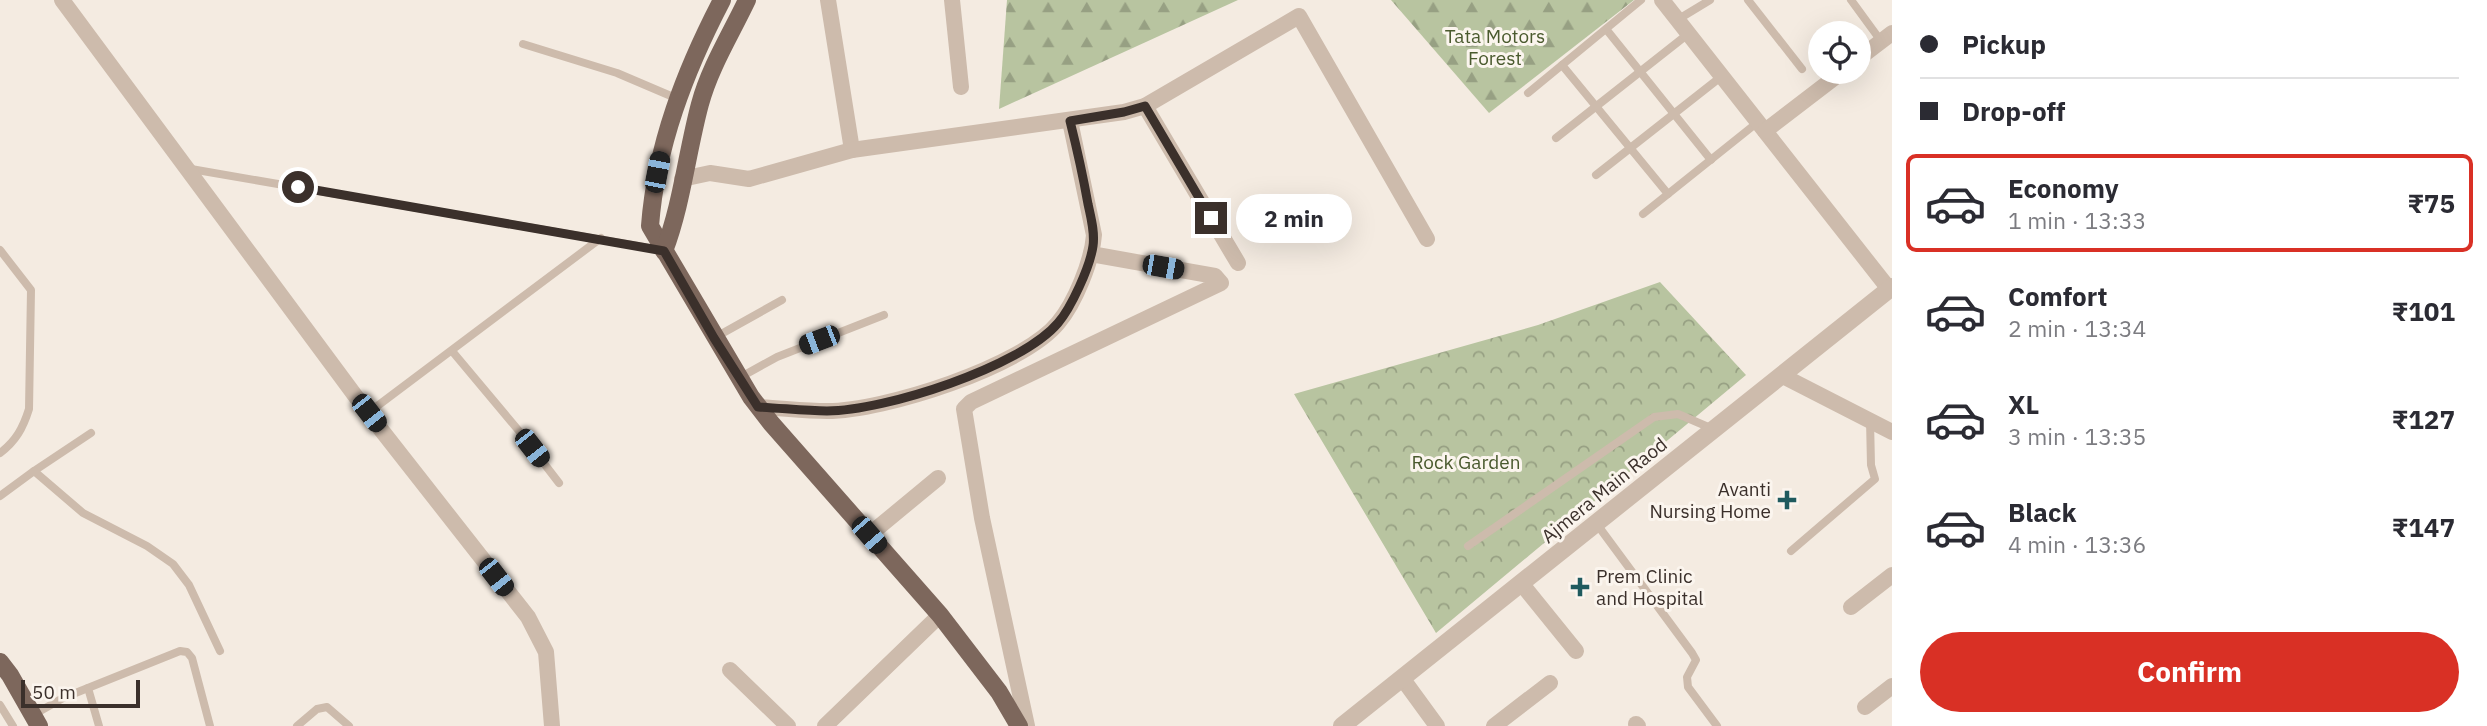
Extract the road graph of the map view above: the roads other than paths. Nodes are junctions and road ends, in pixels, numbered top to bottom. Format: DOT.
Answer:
graph roads {
  1 [pos="62,0"];
  2 [pos="722,0"];
  3 [pos="747,0"];
  4 [pos="828,0"];
  5 [pos="952,0"];
  6 [pos="1641,0"];
  7 [pos="1662,0"];
  8 [pos="1710,0"];
  9 [pos="1748,0"];
  10 [pos="1851,0"];
  11 [pos="1678,20"];
  12 [pos="1606,29"];
  13 [pos="1688,34"];
  14 [pos="1887,37"];
  15 [pos="523,44"];
  16 [pos="1871,49"];
  17 [pos="1562,65"];
  18 [pos="1802,69"];
  19 [pos="1641,71"];
  20 [pos="1722,76"];
  21 [pos="1824,84"];
  22 [pos="961,87"];
  23 [pos="1528,93"];
  24 [pos="678,99"];
  25 [pos="1598,105"];
  26 [pos="1145,106"];
  27 [pos="1675,113"];
  28 [pos="1070,121"];
  29 [pos="1761,127"];
  30 [pos="1556,138"];
  31 [pos="1631,147"];
  32 [pos="852,150"];
  33 [pos="1711,160"];
  34 [pos="187,169"];
  35 [pos="1596,175"];
  36 [pos="682,179"];
  37 [pos="1668,194"];
  38 [pos="1643,214"];
  39 [pos="601,238"];
  40 [pos="1427,239"];
  41 [pos="0,250"];
  42 [pos="664,251"];
  43 [pos="1091,254"];
  44 [pos="1238,263"];
  45 [pos="1891,288"];
  46 [pos="782,300"];
  47 [pos="884,315"];
  48 [pos="714,338"];
  49 [pos="452,351"];
  50 [pos="1781,375"];
  51 [pos="740,378"];
  52 [pos="758,407"];
  53 [pos="369,413"];
  54 [pos="1870,420"];
  55 [pos="1713,429"];
  56 [pos="1892,432"];
  57 [pos="91,433"];
  58 [pos="0,453"];
  59 [pos="34,471"];
  60 [pos="938,478"];
  61 [pos="559,483"];
  62 [pos="0,496"];
  63 [pos="1596,523"];
  64 [pos="869,535"];
  65 [pos="1468,547"];
  66 [pos="1790,551"];
  67 [pos="1892,575"];
  68 [pos="1521,583"];
  69 [pos="1851,607"];
  70 [pos="940,615"];
  71 [pos="220,651"];
  72 [pos="1576,651"];
  73 [pos="0,662"];
  74 [pos="730,670"];
  75 [pos="1402,678"];
  76 [pos="1550,683"];
  77 [pos="1892,686"];
  78 [pos="88,688"];
  79 [pos="0,705"];
  80 [pos="1865,707"];
  81 [pos="36,720"];
  82 [pos="1348,724"];
  83 [pos="13,726"];
  84 [pos="99,726"];
  85 [pos="210,726"];
  86 [pos="297,726"];
  87 [pos="349,726"];
  88 [pos="552,726"];
  89 [pos="788,726"];
  90 [pos="825,726"];
  91 [pos="1019,726"];
  92 [pos="1027,726"];
  93 [pos="1437,726"];
  94 [pos="1494,726"];
  95 [pos="1717,726"];
  1 -- 34 [label="street"];
  2 -- 24 [label="main road"];
  3 -- 36 [label="main road"];
  4 -- 32 [label="street"];
  5 -- 22 [label="street"];
  6 -- 12 [label="lane"];
  7 -- 11 [label="street"];
  8 -- 11 [label="lane"];
  9 -- 18 [label="lane"];
  10 -- 14 [label="lane"];
  11 -- 13 [label="street"];
  12 -- 17 [label="lane"];
  12 -- 19 [label="lane"];
  13 -- 19 [label="lane"];
  13 -- 20 [label="street"];
  14 -- 16 [label="street"];
  15 -- 24 [label="lane"];
  17 -- 23 [label="lane"];
  17 -- 25 [label="lane"];
  19 -- 25 [label="lane"];
  19 -- 27 [label="lane"];
  20 -- 27 [label="lane"];
  20 -- 29 [label="street"];
  21 -- 29 [label="street"];
  24 -- 42 [label="main road"];
  25 -- 30 [label="lane"];
  25 -- 31 [label="lane"];
  26 -- 28 [label="street"];
  26 -- 40 [label="street"];
  26 -- 44 [label="street"];
  27 -- 31 [label="lane"];
  27 -- 33 [label="lane"];
  28 -- 32 [label="street"];
  28 -- 43 [label="street"];
  29 -- 33 [label="lane"];
  29 -- 45 [label="street"];
  31 -- 35 [label="lane"];
  31 -- 37 [label="lane"];
  32 -- 36 [label="street"];
  33 -- 37 [label="lane"];
  34 -- 39 [label="lane"];
  34 -- 53 [label="street"];
  36 -- 42 [label="main road"];
  37 -- 38 [label="lane"];
  39 -- 42 [label="lane"];
  39 -- 49 [label="lane"];
  41 -- 58 [label="lane"];
  42 -- 48 [label="main road"];
  43 -- 52 [label="street"];
  43 -- 92 [label="street"];
  45 -- 50 [label="street, Ajmera Main Raod"];
  46 -- 48 [label="lane"];
  47 -- 51 [label="lane"];
  48 -- 51 [label="main road"];
  49 -- 53 [label="lane"];
  49 -- 61 [label="lane"];
  50 -- 54 [label="street"];
  50 -- 55 [label="street, Ajmera Main Raod"];
  51 -- 52 [label="main road"];
  52 -- 64 [label="main road"];
  53 -- 88 [label="street"];
  54 -- 56 [label="street"];
  54 -- 66 [label="lane"];
  55 -- 63 [label="street, Ajmera Main Raod"];
  55 -- 65 [label="lane"];
  57 -- 59 [label="lane"];
  59 -- 62 [label="lane"];
  59 -- 71 [label="lane"];
  60 -- 64 [label="street"];
  63 -- 68 [label="street, Ajmera Main Raod"];
  63 -- 95 [label="lane"];
  64 -- 70 [label="main road"];
  67 -- 69 [label="street"];
  68 -- 72 [label="street"];
  68 -- 75 [label="street, Ajmera Main Raod"];
  70 -- 90 [label="street"];
  70 -- 91 [label="main road"];
  73 -- 81 [label="main road"];
  74 -- 89 [label="street"];
  75 -- 82 [label="street, Ajmera Main Raod"];
  75 -- 93 [label="street"];
  76 -- 94 [label="street"];
  77 -- 80 [label="street"];
  78 -- 81 [label="lane"];
  78 -- 84 [label="lane"];
  78 -- 85 [label="lane"];
  79 -- 83 [label="lane"];
  86 -- 87 [label="lane"];
}
